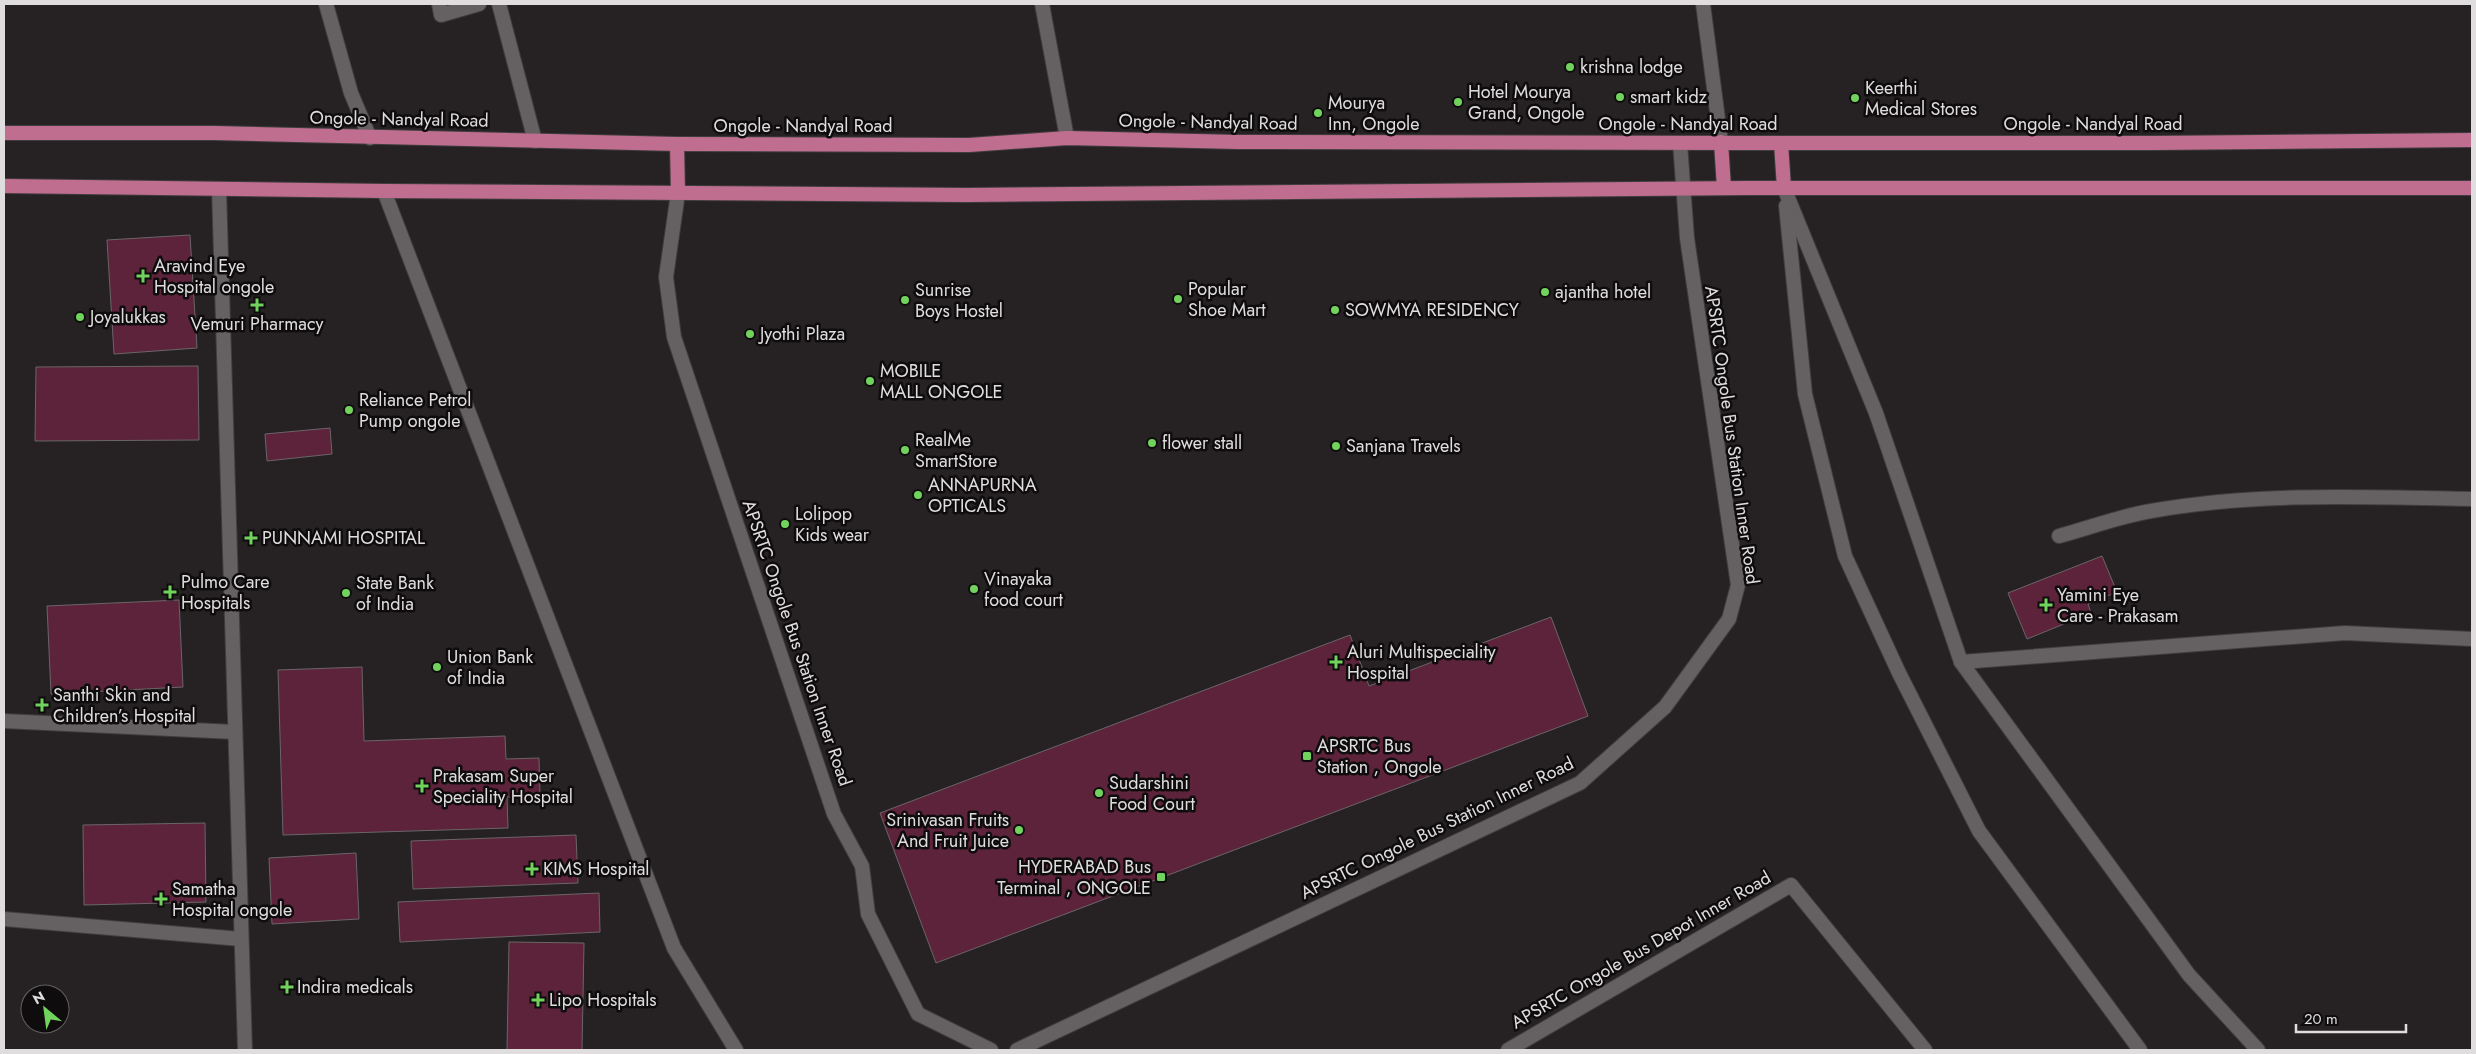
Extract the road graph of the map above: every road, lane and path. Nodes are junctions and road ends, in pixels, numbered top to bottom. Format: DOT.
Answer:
graph roads {
  1 [pos="326,4"];
  2 [pos="439,4"];
  3 [pos="479,4"];
  4 [pos="499,4"];
  5 [pos="1042,4"];
  6 [pos="1702,4"];
  7 [pos="4,133"];
  8 [pos="370,138"];
  9 [pos="1067,138"];
  10 [pos="2472,140"];
  11 [pos="535,141"];
  12 [pos="1720,142"];
  13 [pos="1680,143"];
  14 [pos="1781,143"];
  15 [pos="677,144"];
  16 [pos="4,186"];
  17 [pos="1724,188"];
  18 [pos="1784,188"];
  19 [pos="2472,188"];
  20 [pos="218,189"];
  21 [pos="1685,189"];
  22 [pos="384,191"];
  23 [pos="678,193"];
  24 [pos="2472,499"];
  25 [pos="2059,536"];
  26 [pos="2472,639"];
  27 [pos="1961,662"];
  28 [pos="4,721"];
  29 [pos="235,732"];
  30 [pos="4,919"];
  31 [pos="241,939"];
  32 [pos="245,1050"];
  33 [pos="736,1050"];
  34 [pos="991,1050"];
  35 [pos="1017,1050"];
  36 [pos="1508,1050"];
  37 [pos="1925,1050"];
  38 [pos="2140,1050"];
  39 [pos="2258,1050"];
  1 -- 8 [label="street"];
  2 -- 3 [label="street"];
  4 -- 11 [label="street"];
  5 -- 9 [label="street"];
  6 -- 12 [label="street"];
  7 -- 8 [label="main road, Ongole - Nandyal Road"];
  8 -- 11 [label="main road, Ongole - Nandyal Road"];
  9 -- 13 [label="main road, Ongole - Nandyal Road"];
  9 -- 15 [label="main road, Ongole - Nandyal Road"];
  10 -- 14 [label="main road, Ongole - Nandyal Road"];
  11 -- 15 [label="main road, Ongole - Nandyal Road"];
  12 -- 13 [label="main road, Ongole - Nandyal Road"];
  12 -- 14 [label="main road, Ongole - Nandyal Road"];
  12 -- 17 [label="main road"];
  13 -- 21 [label="street, APSRTC Ongole Bus Station Inner Road"];
  14 -- 18 [label="main road"];
  15 -- 23 [label="main road"];
  16 -- 20 [label="main road"];
  17 -- 18 [label="main road"];
  17 -- 21 [label="main road"];
  18 -- 19 [label="main road"];
  18 -- 27 [label="street"];
  18 -- 38 [label="street"];
  20 -- 22 [label="main road"];
  20 -- 29 [label="street"];
  21 -- 23 [label="main road"];
  21 -- 35 [label="street, APSRTC Ongole Bus Station Inner Road"];
  22 -- 23 [label="main road"];
  22 -- 33 [label="street"];
  23 -- 34 [label="street, APSRTC Ongole Bus Station Inner Road"];
  24 -- 25 [label="street"];
  26 -- 27 [label="street"];
  27 -- 39 [label="street"];
  28 -- 29 [label="street"];
  29 -- 31 [label="street"];
  30 -- 31 [label="street"];
  31 -- 32 [label="street"];
  36 -- 37 [label="street, APSRTC Ongole Bus Depot Inner Road"];
}
